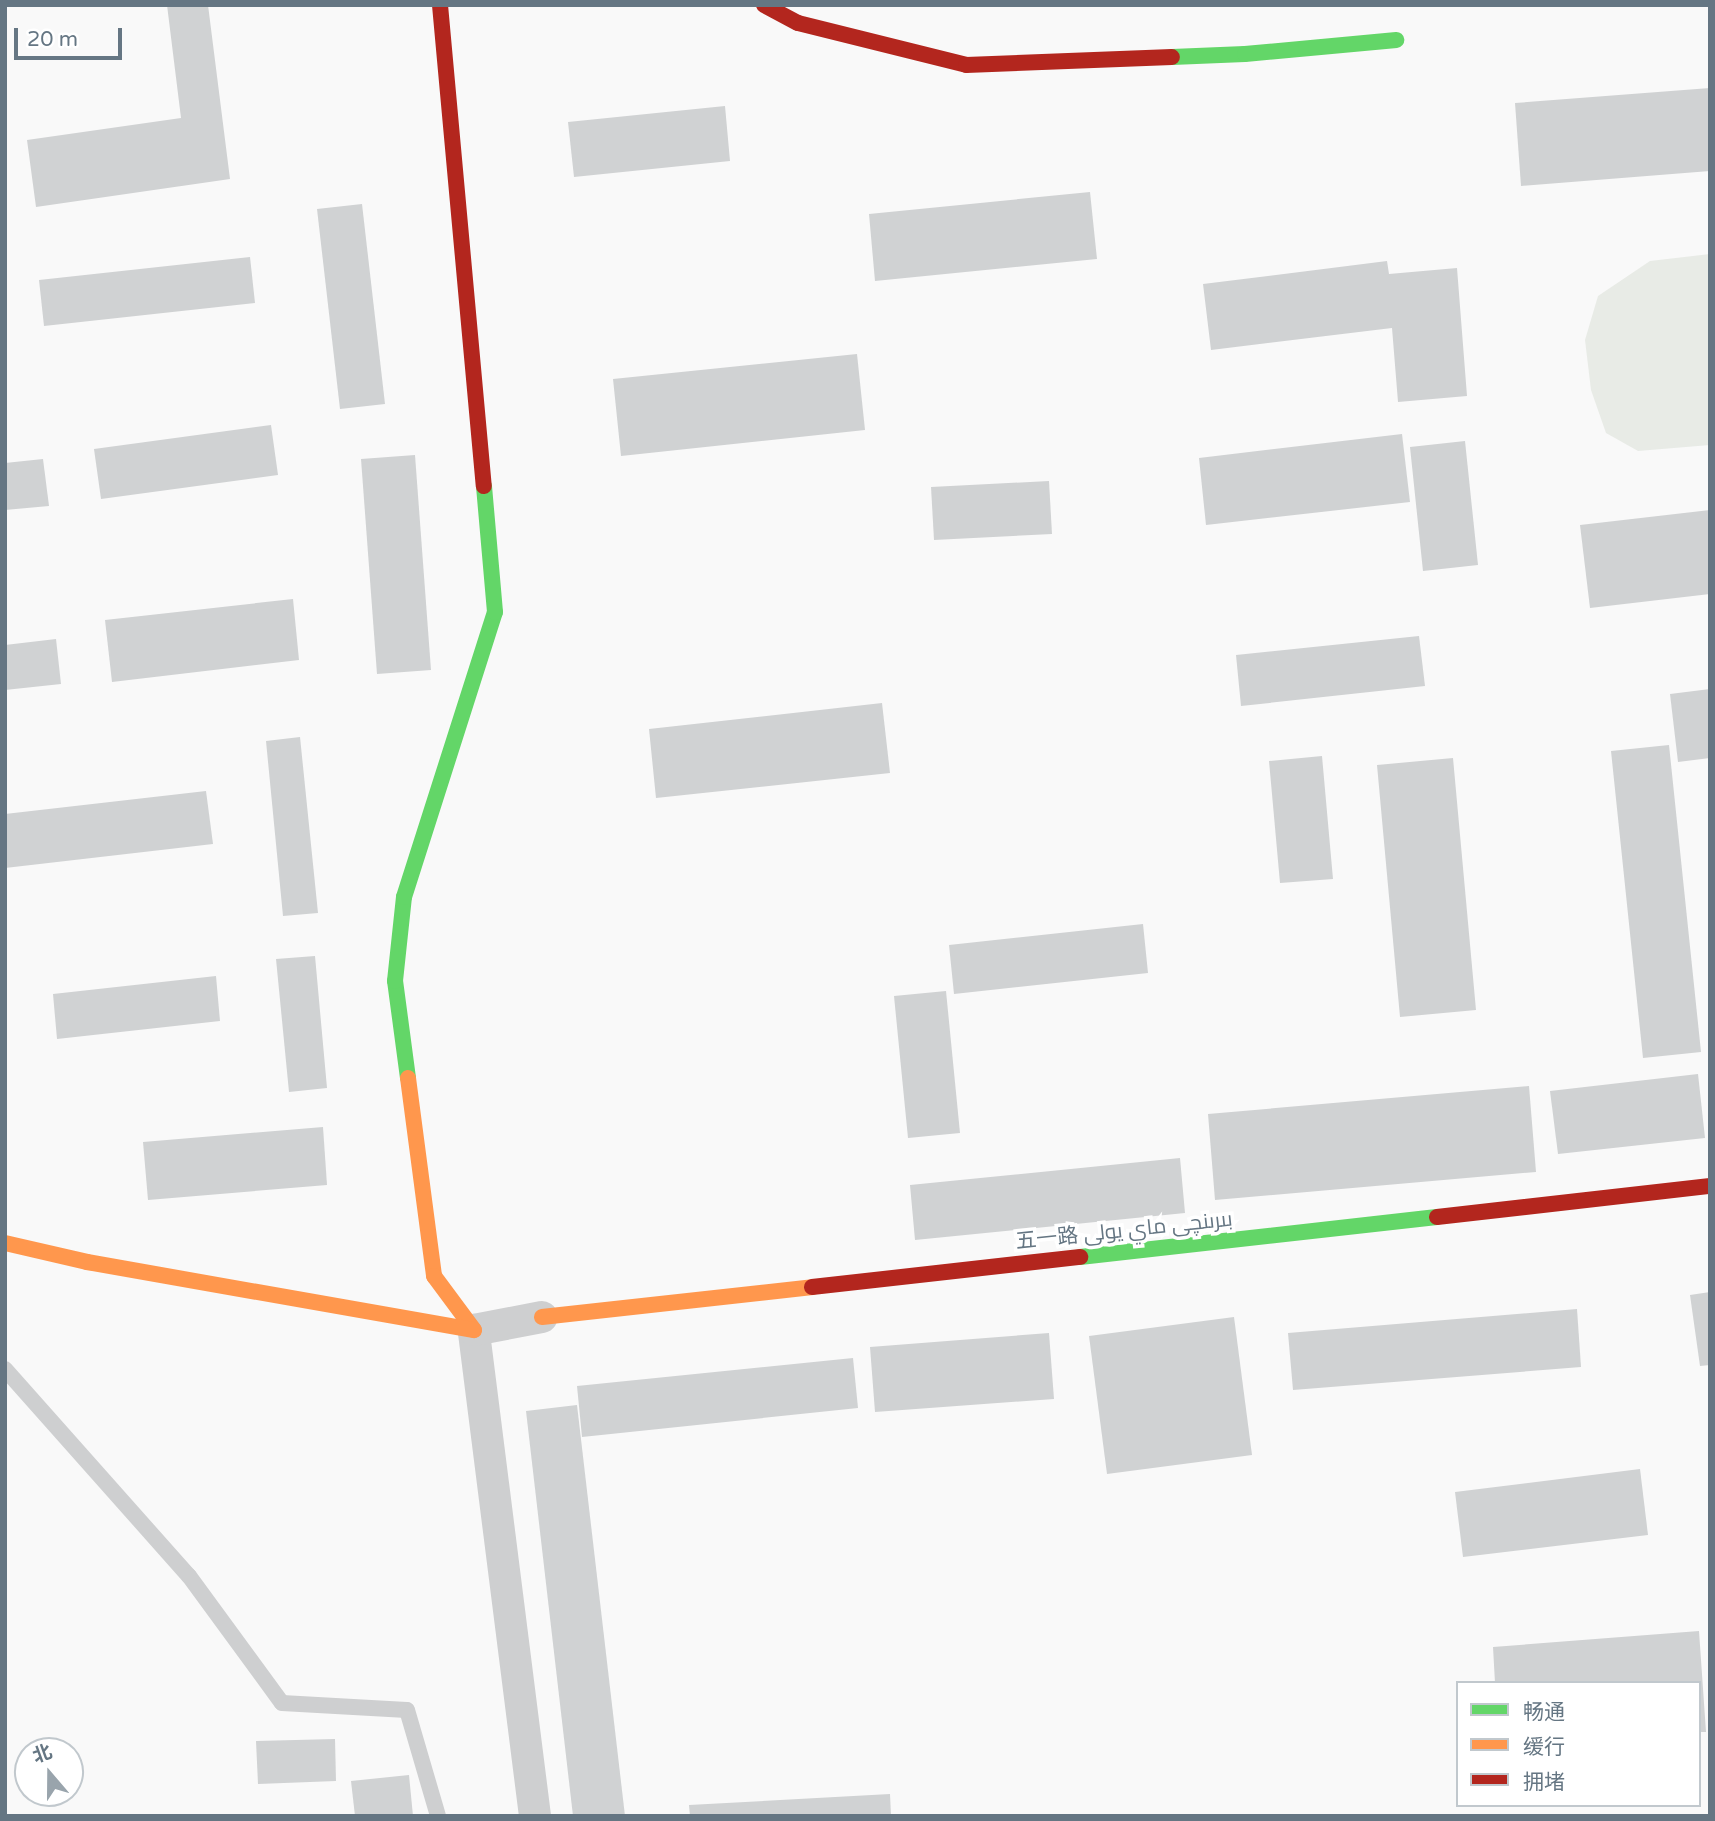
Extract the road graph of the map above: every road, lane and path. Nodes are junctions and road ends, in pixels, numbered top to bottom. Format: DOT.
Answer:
graph roads {
  1 [pos="440,5"];
  2 [pos="764,5"];
  3 [pos="1396,40"];
  4 [pos="1710,1186"];
  5 [pos="5,1242"];
  6 [pos="542,1317"];
  7 [pos="474,1330"];
  8 [pos="5,1369"];
  9 [pos="438,1816"];
  10 [pos="535,1816"];
  1 -- 7 [label="street"];
  2 -- 3 [label="street"];
  4 -- 6 [label="street, 五一路 بىرىنچى ماي يولى"];
  5 -- 7 [label="street"];
  6 -- 7 [label="street"];
  7 -- 10 [label="street"];
  8 -- 9 [label="lane"];
}
